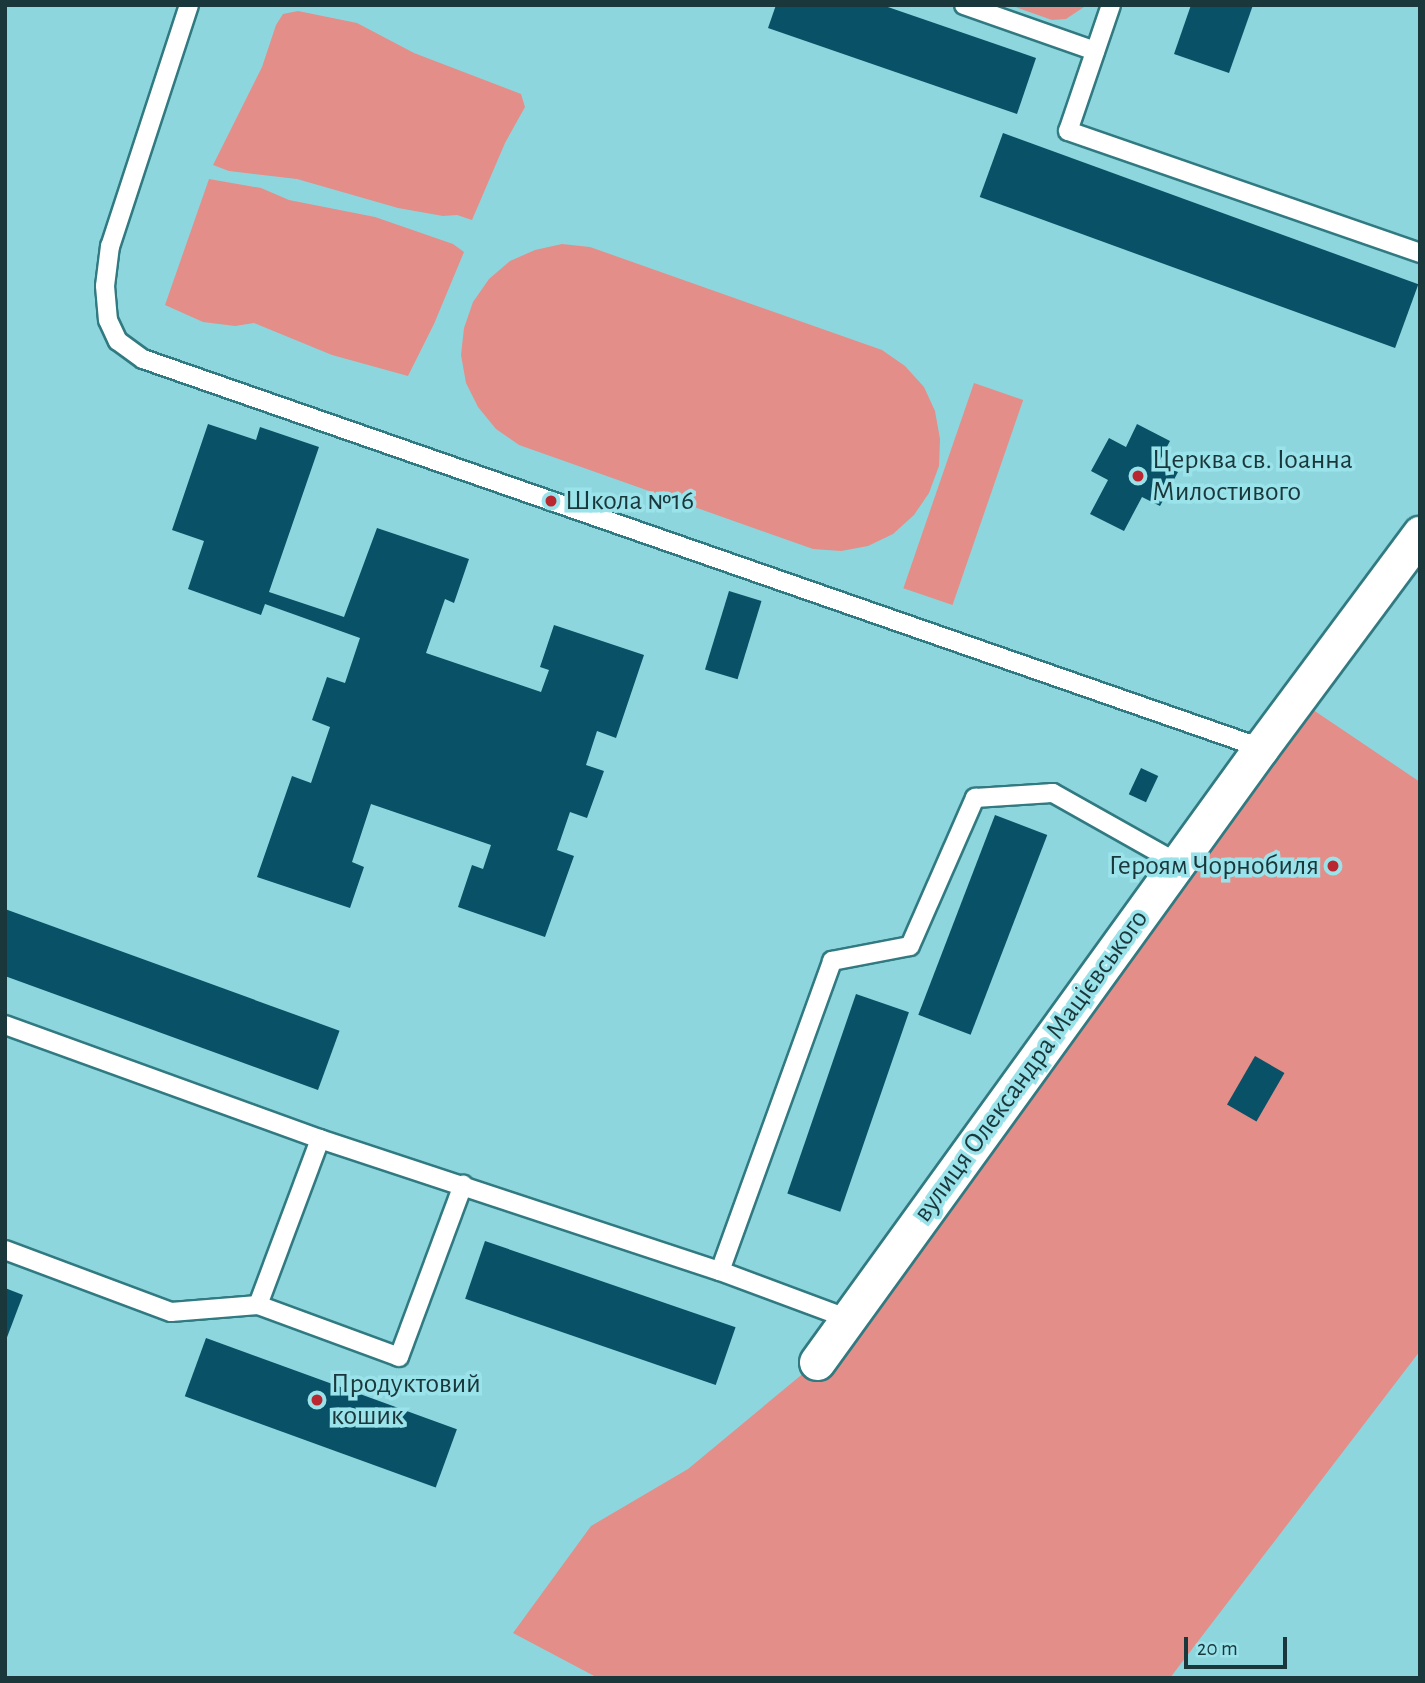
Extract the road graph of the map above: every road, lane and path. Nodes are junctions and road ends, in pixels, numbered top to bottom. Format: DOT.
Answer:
graph roads {
  1 [pos="188,5"];
  2 [pos="964,5"];
  3 [pos="1111,5"];
  4 [pos="1095,51"];
  5 [pos="1420,253"];
  6 [pos="1420,534"];
  7 [pos="1261,748"];
  8 [pos="1177,863"];
  9 [pos="5,1025"];
  10 [pos="320,1139"];
  11 [pos="463,1185"];
  12 [pos="5,1250"];
  13 [pos="720,1271"];
  14 [pos="258,1305"];
  15 [pos="849,1319"];
  16 [pos="817,1362"];
  1 -- 7 [label="lane"];
  2 -- 4 [label="lane"];
  3 -- 4 [label="lane"];
  4 -- 5 [label="lane"];
  6 -- 7 [label="street, вулиця Олександра Мацієвського"];
  7 -- 8 [label="street, вулиця Олександра Мацієвського"];
  8 -- 13 [label="lane"];
  8 -- 15 [label="street, вулиця Олександра Мацієвського"];
  9 -- 10 [label="lane"];
  10 -- 11 [label="lane"];
  10 -- 14 [label="lane"];
  11 -- 13 [label="lane"];
  11 -- 14 [label="lane"];
  12 -- 14 [label="lane"];
  13 -- 15 [label="lane"];
  15 -- 16 [label="street, вулиця Олександра Мацієвського"];
}
